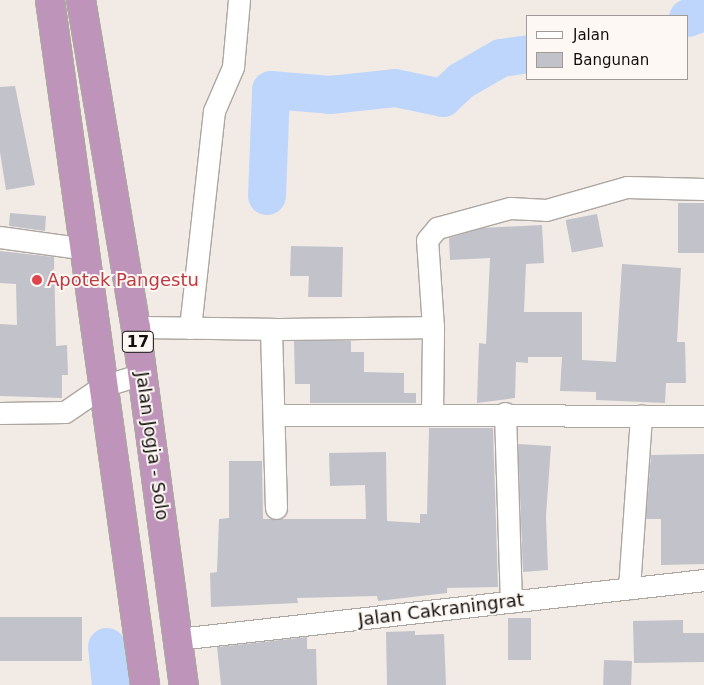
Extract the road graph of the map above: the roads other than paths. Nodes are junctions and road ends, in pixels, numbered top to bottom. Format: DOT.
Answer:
graph roads {
  1 [pos="50,0"];
  2 [pos="81,0"];
  3 [pos="239,0"];
  4 [pos="704,189"];
  5 [pos="0,237"];
  6 [pos="86,249"];
  7 [pos="136,327"];
  8 [pos="433,327"];
  9 [pos="190,328"];
  10 [pos="271,329"];
  11 [pos="142,374"];
  12 [pos="103,386"];
  13 [pos="0,413"];
  14 [pos="505,413"];
  15 [pos="432,414"];
  16 [pos="274,415"];
  17 [pos="641,415"];
  18 [pos="704,416"];
  19 [pos="276,508"];
  20 [pos="704,580"];
  21 [pos="629,588"];
  22 [pos="511,602"];
  23 [pos="178,639"];
  24 [pos="145,685"];
  25 [pos="184,685"];
  1 -- 6 [label="highway, 17"];
  2 -- 7 [label="highway, Jalan Jogja - Solo / 17"];
  3 -- 9 [label="street"];
  4 -- 8 [label="street"];
  5 -- 6 [label="street"];
  6 -- 12 [label="highway, 17"];
  7 -- 9 [label="street"];
  7 -- 11 [label="highway, Jalan Jogja - Solo / 17"];
  8 -- 10 [label="street"];
  8 -- 15 [label="street"];
  9 -- 10 [label="street"];
  10 -- 16 [label="street"];
  11 -- 12 [label="street"];
  11 -- 23 [label="highway, Jalan Jogja - Solo / 17"];
  12 -- 13 [label="street"];
  12 -- 24 [label="highway, 17"];
  14 -- 15 [label="street"];
  14 -- 17 [label="street"];
  14 -- 22 [label="street"];
  15 -- 16 [label="street"];
  16 -- 19 [label="street"];
  17 -- 18 [label="street"];
  17 -- 21 [label="street"];
  20 -- 21 [label="street, Jalan Cakraningrat"];
  21 -- 22 [label="street, Jalan Cakraningrat"];
  22 -- 23 [label="street, Jalan Cakraningrat"];
  23 -- 25 [label="highway, Jalan Jogja - Solo / 17"];
}
